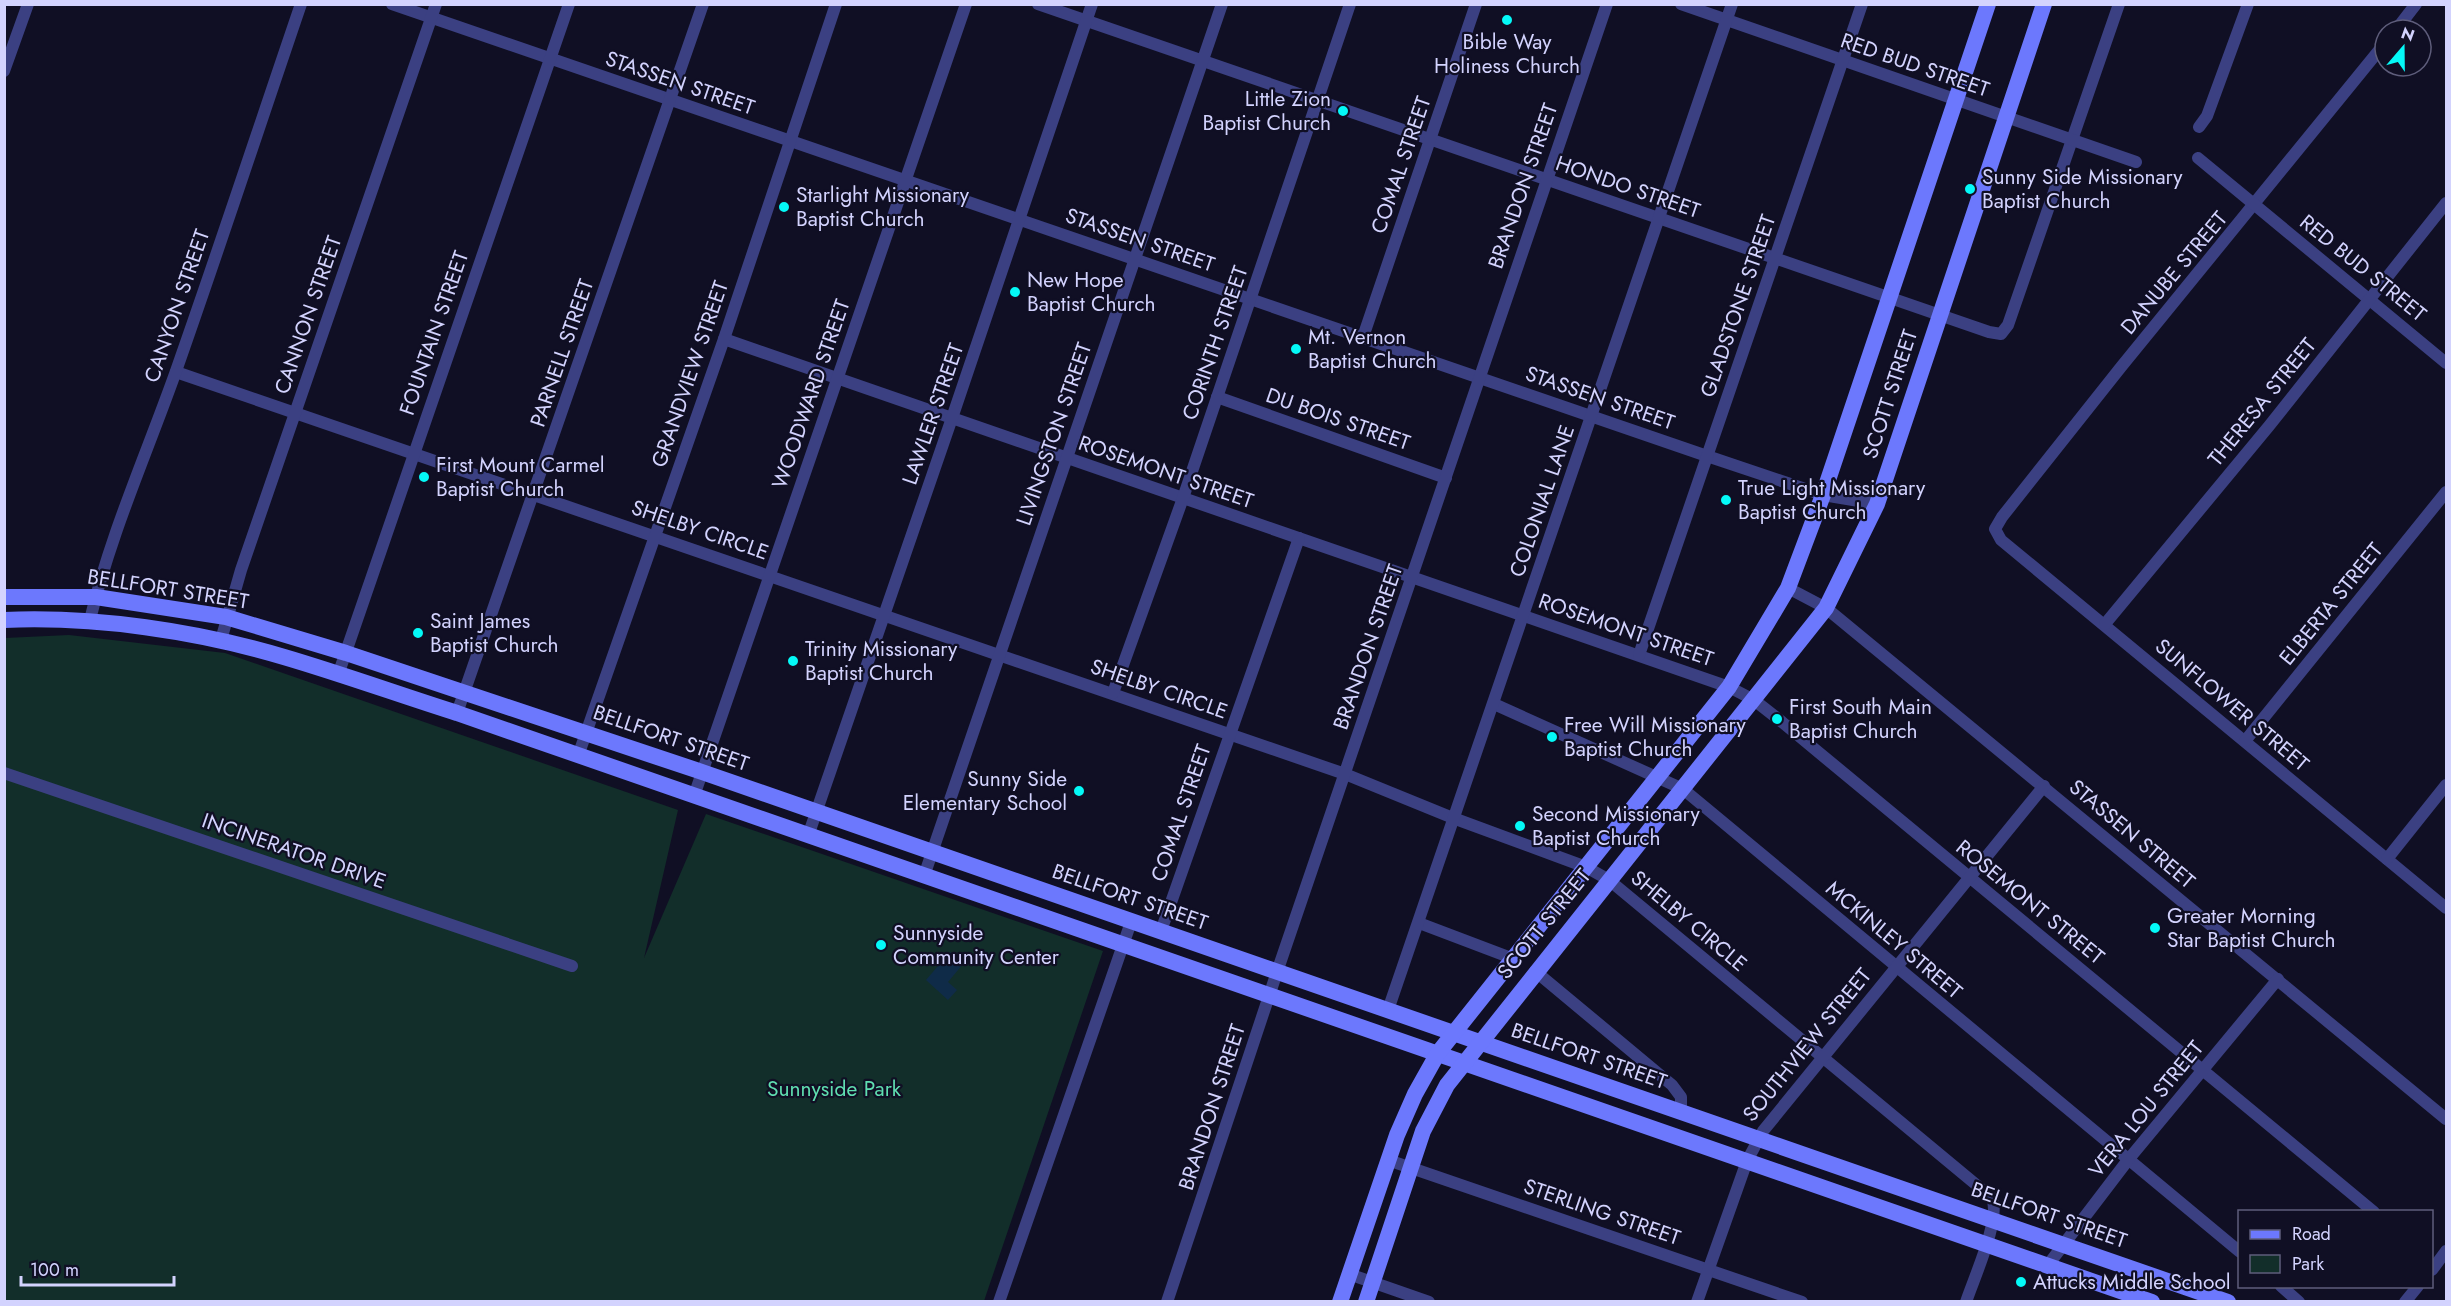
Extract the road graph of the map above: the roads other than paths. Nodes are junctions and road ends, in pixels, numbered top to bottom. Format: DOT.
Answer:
graph roads {
  1 [pos="28,4"];
  2 [pos="301,4"];
  3 [pos="392,4"];
  4 [pos="436,4"];
  5 [pos="569,4"];
  6 [pos="703,4"];
  7 [pos="836,4"];
  8 [pos="966,4"];
  9 [pos="1038,4"];
  10 [pos="1092,4"];
  11 [pos="1222,4"];
  12 [pos="1350,4"];
  13 [pos="1476,4"];
  14 [pos="1606,4"];
  15 [pos="1681,4"];
  16 [pos="1732,4"];
  17 [pos="1862,4"];
  18 [pos="1988,4"];
  19 [pos="2044,4"];
  20 [pos="2119,4"];
  21 [pos="2248,4"];
  22 [pos="2416,4"];
  23 [pos="432,18"];
  24 [pos="2405,18"];
  25 [pos="1726,20"];
  26 [pos="1086,21"];
  27 [pos="2373,58"];
  28 [pos="550,59"];
  29 [pos="1843,60"];
  30 [pos="1202,61"];
  31 [pos="4,71"];
  32 [pos="1956,99"];
  33 [pos="671,100"];
  34 [pos="1318,101"];
  35 [pos="2005,116"];
  36 [pos="2199,127"];
  37 [pos="1431,140"];
  38 [pos="2073,140"];
  39 [pos="791,141"];
  40 [pos="2199,158"];
  41 [pos="2136,162"];
  42 [pos="1545,179"];
  43 [pos="906,181"];
  44 [pos="2446,203"];
  45 [pos="2255,205"];
  46 [pos="1659,219"];
  47 [pos="1019,220"];
  48 [pos="1775,258"];
  49 [pos="1135,259"];
  50 [pos="1888,297"];
  51 [pos="2369,298"];
  52 [pos="1250,299"];
  53 [pos="1939,315"];
  54 [pos="1363,338"];
  55 [pos="723,339"];
  56 [pos="2446,363"];
  57 [pos="176,372"];
  58 [pos="1478,377"];
  59 [pos="836,378"];
  60 [pos="1217,398"];
  61 [pos="294,413"];
  62 [pos="1592,416"];
  63 [pos="952,418"];
  64 [pos="413,453"];
  65 [pos="1707,456"];
  66 [pos="1066,458"];
  67 [pos="1446,478"];
  68 [pos="2446,492"];
  69 [pos="533,494"];
  70 [pos="1822,495"];
  71 [pos="1183,498"];
  72 [pos="1877,504"];
  73 [pos="1995,529"];
  74 [pos="654,535"];
  75 [pos="1299,537"];
  76 [pos="771,575"];
  77 [pos="1413,576"];
  78 [pos="1788,588"];
  79 [pos="4,597"];
  80 [pos="96,597"];
  81 [pos="1826,608"];
  82 [pos="885,615"];
  83 [pos="1524,615"];
  84 [pos="226,617"];
  85 [pos="4,620"];
  86 [pos="90,620"];
  87 [pos="2105,624"];
  88 [pos="220,640"];
  89 [pos="345,653"];
  90 [pos="999,654"];
  91 [pos="1639,655"];
  92 [pos="338,675"];
  93 [pos="1729,687"];
  94 [pos="466,692"];
  95 [pos="1113,693"];
  96 [pos="1754,700"];
  97 [pos="1494,704"];
  98 [pos="458,713"];
  99 [pos="585,733"];
  100 [pos="1229,733"];
  101 [pos="2246,741"];
  102 [pos="578,756"];
  103 [pos="702,772"];
  104 [pos="4,773"];
  105 [pos="1345,774"];
  106 [pos="1656,778"];
  107 [pos="2446,785"];
  108 [pos="2044,786"];
  109 [pos="1683,789"];
  110 [pos="694,796"];
  111 [pos="816,812"];
  112 [pos="1454,818"];
  113 [pos="808,836"];
  114 [pos="932,853"];
  115 [pos="2387,859"];
  116 [pos="1586,867"];
  117 [pos="924,876"];
  118 [pos="1968,877"];
  119 [pos="1609,880"];
  120 [pos="2446,908"];
  121 [pos="1131,921"];
  122 [pos="1419,923"];
  123 [pos="1161,931"];
  124 [pos="1122,945"];
  125 [pos="1514,958"];
  126 [pos="572,966"];
  127 [pos="1895,966"];
  128 [pos="1535,970"];
  129 [pos="1276,972"];
  130 [pos="2278,980"];
  131 [pos="1269,995"];
  132 [pos="1388,1010"];
  133 [pos="1453,1033"];
  134 [pos="1479,1042"];
  135 [pos="1438,1053"];
  136 [pos="1822,1057"];
  137 [pos="1462,1062"];
  138 [pos="2204,1070"];
  139 [pos="1641,1098"];
  140 [pos="1681,1112"];
  141 [pos="2446,1119"];
  142 [pos="1633,1122"];
  143 [pos="1757,1139"];
  144 [pos="1388,1160"];
  145 [pos="2128,1160"];
  146 [pos="1747,1161"];
  147 [pos="1411,1167"];
  148 [pos="1875,1179"];
  149 [pos="1868,1202"];
  150 [pos="2372,1210"];
  151 [pos="1994,1219"];
  152 [pos="1986,1243"];
  153 [pos="2063,1244"];
  154 [pos="2238,1250"];
  155 [pos="2446,1251"];
  156 [pos="2048,1265"];
  157 [pos="2437,1266"];
  158 [pos="1708,1269"];
  159 [pos="1349,1274"];
  160 [pos="1372,1282"];
  161 [pos="2282,1288"];
  162 [pos="2417,1288"];
  163 [pos="2188,1295"];
  164 [pos="999,1302"];
  165 [pos="1167,1302"];
  166 [pos="1340,1302"];
  167 [pos="1366,1302"];
  168 [pos="1429,1302"];
  169 [pos="1697,1302"];
  170 [pos="1802,1302"];
  171 [pos="1966,1302"];
  172 [pos="2152,1302"];
  173 [pos="2228,1302"];
  174 [pos="2299,1302"];
  175 [pos="2405,1302"];
  1 -- 31 [label="street"];
  2 -- 57 [label="street, CANYON STREET"];
  3 -- 23 [label="street, STASSEN STREET"];
  4 -- 23 [label="street, CANNON STREET"];
  5 -- 28 [label="street, FOUNTAIN STREET"];
  6 -- 33 [label="street, PARNELL STREET"];
  7 -- 39 [label="street, GRANDVIEW STREET"];
  8 -- 43 [label="street, WOODWARD STREET"];
  9 -- 26 [label="street, HONDO STREET"];
  10 -- 26 [label="street, LAWLER STREET"];
  11 -- 30 [label="street, LIVINGSTON STREET"];
  12 -- 34 [label="street, CORINTH STREET"];
  13 -- 37 [label="street, COMAL STREET"];
  14 -- 42 [label="street, BRANDON STREET"];
  15 -- 25 [label="street, RED BUD STREET"];
  16 -- 25 [label="street, COLONIAL LANE"];
  17 -- 29 [label="street, GLADSTONE STREET"];
  18 -- 32 [label="main road, SCOTT STREET"];
  19 -- 35 [label="main road, SCOTT STREET"];
  20 -- 38 [label="street"];
  21 -- 36 [label="street"];
  22 -- 24 [label="street"];
  23 -- 28 [label="street, STASSEN STREET"];
  23 -- 61 [label="street, CANNON STREET"];
  25 -- 29 [label="street, RED BUD STREET"];
  25 -- 46 [label="street, COLONIAL LANE"];
  26 -- 30 [label="street, HONDO STREET"];
  26 -- 47 [label="street, LAWLER STREET"];
  27 -- 45 [label="street, DANUBE STREET"];
  28 -- 33 [label="street, STASSEN STREET"];
  28 -- 64 [label="street, FOUNTAIN STREET"];
  29 -- 32 [label="street, RED BUD STREET"];
  29 -- 48 [label="street, GLADSTONE STREET"];
  30 -- 34 [label="street, HONDO STREET"];
  30 -- 49 [label="street, LIVINGSTON STREET"];
  32 -- 35 [label="street, RED BUD STREET"];
  32 -- 50 [label="main road, SCOTT STREET"];
  33 -- 39 [label="street, STASSEN STREET"];
  33 -- 69 [label="street, PARNELL STREET"];
  34 -- 37 [label="street, HONDO STREET"];
  34 -- 52 [label="street, CORINTH STREET"];
  35 -- 38 [label="street, RED BUD STREET"];
  35 -- 53 [label="main road, SCOTT STREET"];
  37 -- 42 [label="street, HONDO STREET"];
  37 -- 54 [label="street, COMAL STREET"];
  38 -- 41 [label="street, RED BUD STREET"];
  38 -- 53 [label="street, HONDO STREET"];
  39 -- 43 [label="street, STASSEN STREET"];
  39 -- 55 [label="street, GRANDVIEW STREET"];
  40 -- 45 [label="street, RED BUD STREET"];
  42 -- 46 [label="street, HONDO STREET"];
  42 -- 58 [label="street, BRANDON STREET"];
  43 -- 47 [label="street, STASSEN STREET"];
  43 -- 59 [label="street, WOODWARD STREET"];
  44 -- 51 [label="street, THERESA STREET"];
  45 -- 51 [label="street, RED BUD STREET"];
  45 -- 73 [label="street, DANUBE STREET"];
  46 -- 48 [label="street, HONDO STREET"];
  46 -- 62 [label="street, COLONIAL LANE"];
  47 -- 49 [label="street, STASSEN STREET"];
  47 -- 63 [label="street, LAWLER STREET"];
  48 -- 50 [label="street, HONDO STREET"];
  48 -- 65 [label="street, GLADSTONE STREET"];
  49 -- 52 [label="street, STASSEN STREET"];
  49 -- 66 [label="street, LIVINGSTON STREET"];
  50 -- 53 [label="street, HONDO STREET"];
  50 -- 70 [label="main road, SCOTT STREET"];
  51 -- 56 [label="street, RED BUD STREET"];
  51 -- 87 [label="street, THERESA STREET"];
  52 -- 54 [label="street, STASSEN STREET"];
  52 -- 60 [label="street, CORINTH STREET"];
  53 -- 72 [label="main road, SCOTT STREET"];
  54 -- 58 [label="street, STASSEN STREET"];
  55 -- 59 [label="street, ROSEMONT STREET"];
  55 -- 74 [label="street, GRANDVIEW STREET"];
  57 -- 61 [label="street, SHELBY CIRCLE"];
  57 -- 80 [label="street, CANYON STREET"];
  58 -- 62 [label="street, STASSEN STREET"];
  58 -- 67 [label="street, BRANDON STREET"];
  59 -- 63 [label="street, ROSEMONT STREET"];
  59 -- 76 [label="street, WOODWARD STREET"];
  60 -- 67 [label="street, DU BOIS STREET"];
  60 -- 71 [label="street, CORINTH STREET"];
  61 -- 64 [label="street, SHELBY CIRCLE"];
  61 -- 84 [label="street, CANNON STREET"];
  62 -- 65 [label="street, STASSEN STREET"];
  62 -- 83 [label="street, COLONIAL LANE"];
  63 -- 66 [label="street, ROSEMONT STREET"];
  63 -- 82 [label="street, LAWLER STREET"];
  64 -- 69 [label="street, SHELBY CIRCLE"];
  64 -- 89 [label="street, FOUNTAIN STREET"];
  65 -- 70 [label="street, STASSEN STREET"];
  65 -- 91 [label="street, GLADSTONE STREET"];
  66 -- 71 [label="street, ROSEMONT STREET"];
  66 -- 90 [label="street, LIVINGSTON STREET"];
  67 -- 77 [label="street, BRANDON STREET"];
  68 -- 101 [label="street, ELBERTA STREET"];
  69 -- 74 [label="street, SHELBY CIRCLE"];
  69 -- 94 [label="street, PARNELL STREET"];
  70 -- 72 [label="street, STASSEN STREET"];
  70 -- 78 [label="main road, SCOTT STREET"];
  71 -- 75 [label="street, ROSEMONT STREET"];
  71 -- 95 [label="street, CORINTH STREET"];
  72 -- 81 [label="main road, SCOTT STREET"];
  73 -- 87 [label="street, SUNFLOWER STREET"];
  74 -- 76 [label="street, SHELBY CIRCLE"];
  74 -- 99 [label="street, GRANDVIEW STREET"];
  75 -- 77 [label="street, ROSEMONT STREET"];
  75 -- 100 [label="street, COMAL STREET"];
  76 -- 82 [label="street, SHELBY CIRCLE"];
  76 -- 103 [label="street, WOODWARD STREET"];
  77 -- 83 [label="street, ROSEMONT STREET"];
  77 -- 105 [label="street, BRANDON STREET"];
  78 -- 81 [label="street, STASSEN STREET"];
  78 -- 93 [label="main road, SCOTT STREET"];
  79 -- 80 [label="main road, BELLFORT STREET"];
  80 -- 84 [label="main road, BELLFORT STREET"];
  80 -- 86 [label="street, CANYON STREET"];
  81 -- 96 [label="main road, SCOTT STREET"];
  81 -- 108 [label="street, STASSEN STREET"];
  82 -- 90 [label="street, SHELBY CIRCLE"];
  82 -- 111 [label="street, LAWLER STREET"];
  83 -- 91 [label="street, ROSEMONT STREET"];
  83 -- 97 [label="street, COLONIAL LANE"];
  84 -- 88 [label="street, CANNON STREET"];
  84 -- 89 [label="main road, BELLFORT STREET"];
  85 -- 86 [label="main road, BELLFORT STREET"];
  86 -- 88 [label="main road, BELLFORT STREET"];
  87 -- 101 [label="street, SUNFLOWER STREET"];
  88 -- 92 [label="main road, BELLFORT STREET"];
  89 -- 92 [label="street, FOUNTAIN STREET"];
  89 -- 94 [label="main road, BELLFORT STREET"];
  90 -- 95 [label="street, SHELBY CIRCLE"];
  90 -- 114 [label="street, LIVINGSTON STREET"];
  91 -- 93 [label="street, ROSEMONT STREET"];
  92 -- 98 [label="main road, BELLFORT STREET"];
  93 -- 96 [label="street, ROSEMONT STREET"];
  93 -- 106 [label="main road, SCOTT STREET"];
  94 -- 98 [label="street, PARNELL STREET"];
  94 -- 99 [label="main road, BELLFORT STREET"];
  95 -- 100 [label="street, SHELBY CIRCLE"];
  96 -- 109 [label="main road, SCOTT STREET"];
  96 -- 118 [label="street, ROSEMONT STREET"];
  97 -- 106 [label="street, MCKINLEY STREET"];
  97 -- 112 [label="street, COLONIAL LANE"];
  98 -- 102 [label="main road, BELLFORT STREET"];
  99 -- 102 [label="street, GRANDVIEW STREET"];
  99 -- 103 [label="main road, BELLFORT STREET"];
  100 -- 105 [label="street, SHELBY CIRCLE"];
  100 -- 123 [label="street, COMAL STREET"];
  101 -- 115 [label="street, SUNFLOWER STREET"];
  102 -- 110 [label="main road, BELLFORT STREET"];
  103 -- 110 [label="street, WOODWARD STREET"];
  103 -- 111 [label="main road, BELLFORT STREET"];
  104 -- 126 [label="street, INCINERATOR DRIVE"];
  105 -- 112 [label="street, SHELBY CIRCLE"];
  105 -- 129 [label="street, BRANDON STREET"];
  106 -- 109 [label="street, MCKINLEY STREET"];
  106 -- 116 [label="main road, SCOTT STREET"];
  107 -- 115 [label="street"];
  108 -- 118 [label="street, SOUTHVIEW STREET"];
  108 -- 130 [label="street, STASSEN STREET"];
  109 -- 119 [label="main road, SCOTT STREET"];
  109 -- 127 [label="street, MCKINLEY STREET"];
  110 -- 113 [label="main road, BELLFORT STREET"];
  111 -- 113 [label="street, LAWLER STREET"];
  111 -- 114 [label="main road, BELLFORT STREET"];
  112 -- 116 [label="street, SHELBY CIRCLE"];
  112 -- 122 [label="street, COLONIAL LANE"];
  113 -- 117 [label="main road, BELLFORT STREET"];
  114 -- 117 [label="street, LIVINGSTON STREET"];
  114 -- 121 [label="main road, BELLFORT STREET"];
  115 -- 120 [label="street, SUNFLOWER STREET"];
  116 -- 119 [label="street, SHELBY CIRCLE"];
  116 -- 125 [label="main road, SCOTT STREET"];
  117 -- 124 [label="main road, BELLFORT STREET"];
  118 -- 127 [label="street, SOUTHVIEW STREET"];
  118 -- 138 [label="street, ROSEMONT STREET"];
  119 -- 128 [label="main road, SCOTT STREET"];
  119 -- 136 [label="street, SHELBY CIRCLE"];
  121 -- 123 [label="main road, BELLFORT STREET"];
  121 -- 124 [label="street"];
  122 -- 125 [label="street"];
  122 -- 132 [label="street, COLONIAL LANE"];
  123 -- 129 [label="main road, BELLFORT STREET"];
  124 -- 131 [label="main road, BELLFORT STREET"];
  124 -- 164 [label="street"];
  125 -- 133 [label="main road, SCOTT STREET"];
  127 -- 136 [label="street, SOUTHVIEW STREET"];
  127 -- 145 [label="street, MCKINLEY STREET"];
  128 -- 134 [label="main road, SCOTT STREET"];
  128 -- 140 [label="street"];
  129 -- 131 [label="street, BRANDON STREET"];
  129 -- 132 [label="main road, BELLFORT STREET"];
  130 -- 138 [label="street, VERA LOU STREET"];
  130 -- 141 [label="street, STASSEN STREET"];
  131 -- 135 [label="main road, BELLFORT STREET"];
  131 -- 165 [label="street, BRANDON STREET"];
  132 -- 133 [label="main road, BELLFORT STREET"];
  133 -- 134 [label="main road, BELLFORT STREET"];
  133 -- 135 [label="main road, SCOTT STREET"];
  134 -- 137 [label="main road, SCOTT STREET"];
  134 -- 139 [label="main road, BELLFORT STREET"];
  135 -- 137 [label="main road, BELLFORT STREET"];
  135 -- 144 [label="main road, SCOTT STREET"];
  136 -- 143 [label="street, SOUTHVIEW STREET"];
  136 -- 151 [label="street, SHELBY CIRCLE"];
  137 -- 142 [label="main road, BELLFORT STREET"];
  137 -- 147 [label="main road, SCOTT STREET"];
  138 -- 145 [label="street, VERA LOU STREET"];
  138 -- 150 [label="street, ROSEMONT STREET"];
  139 -- 140 [label="main road, BELLFORT STREET"];
  139 -- 142 [label="main road"];
  140 -- 143 [label="main road, BELLFORT STREET"];
  142 -- 146 [label="main road, BELLFORT STREET"];
  143 -- 146 [label="street, SOUTHVIEW STREET"];
  143 -- 148 [label="main road, BELLFORT STREET"];
  144 -- 147 [label="street, STERLING STREET"];
  144 -- 159 [label="main road, SCOTT STREET"];
  145 -- 153 [label="street, VERA LOU STREET"];
  145 -- 154 [label="street, MCKINLEY STREET"];
  146 -- 149 [label="main road, BELLFORT STREET"];
  146 -- 158 [label="street, SOUTHVIEW STREET"];
  147 -- 158 [label="street, STERLING STREET"];
  147 -- 160 [label="main road, SCOTT STREET"];
  148 -- 149 [label="main road"];
  148 -- 151 [label="main road, BELLFORT STREET"];
  149 -- 152 [label="main road, BELLFORT STREET"];
  151 -- 152 [label="street"];
  151 -- 153 [label="main road, BELLFORT STREET"];
  152 -- 156 [label="main road, BELLFORT STREET"];
  152 -- 171 [label="street"];
  153 -- 156 [label="street, VERA LOU STREET"];
  153 -- 163 [label="main road, BELLFORT STREET"];
  155 -- 157 [label="street"];
  156 -- 172 [label="main road, BELLFORT STREET"];
  158 -- 169 [label="street, SOUTHVIEW STREET"];
  158 -- 170 [label="street, STERLING STREET"];
  159 -- 160 [label="street"];
  159 -- 166 [label="main road, SCOTT STREET"];
  160 -- 167 [label="main road, SCOTT STREET"];
  160 -- 168 [label="street"];
  161 -- 174 [label="street"];
  162 -- 175 [label="street"];
  163 -- 173 [label="main road, BELLFORT STREET"];
}
